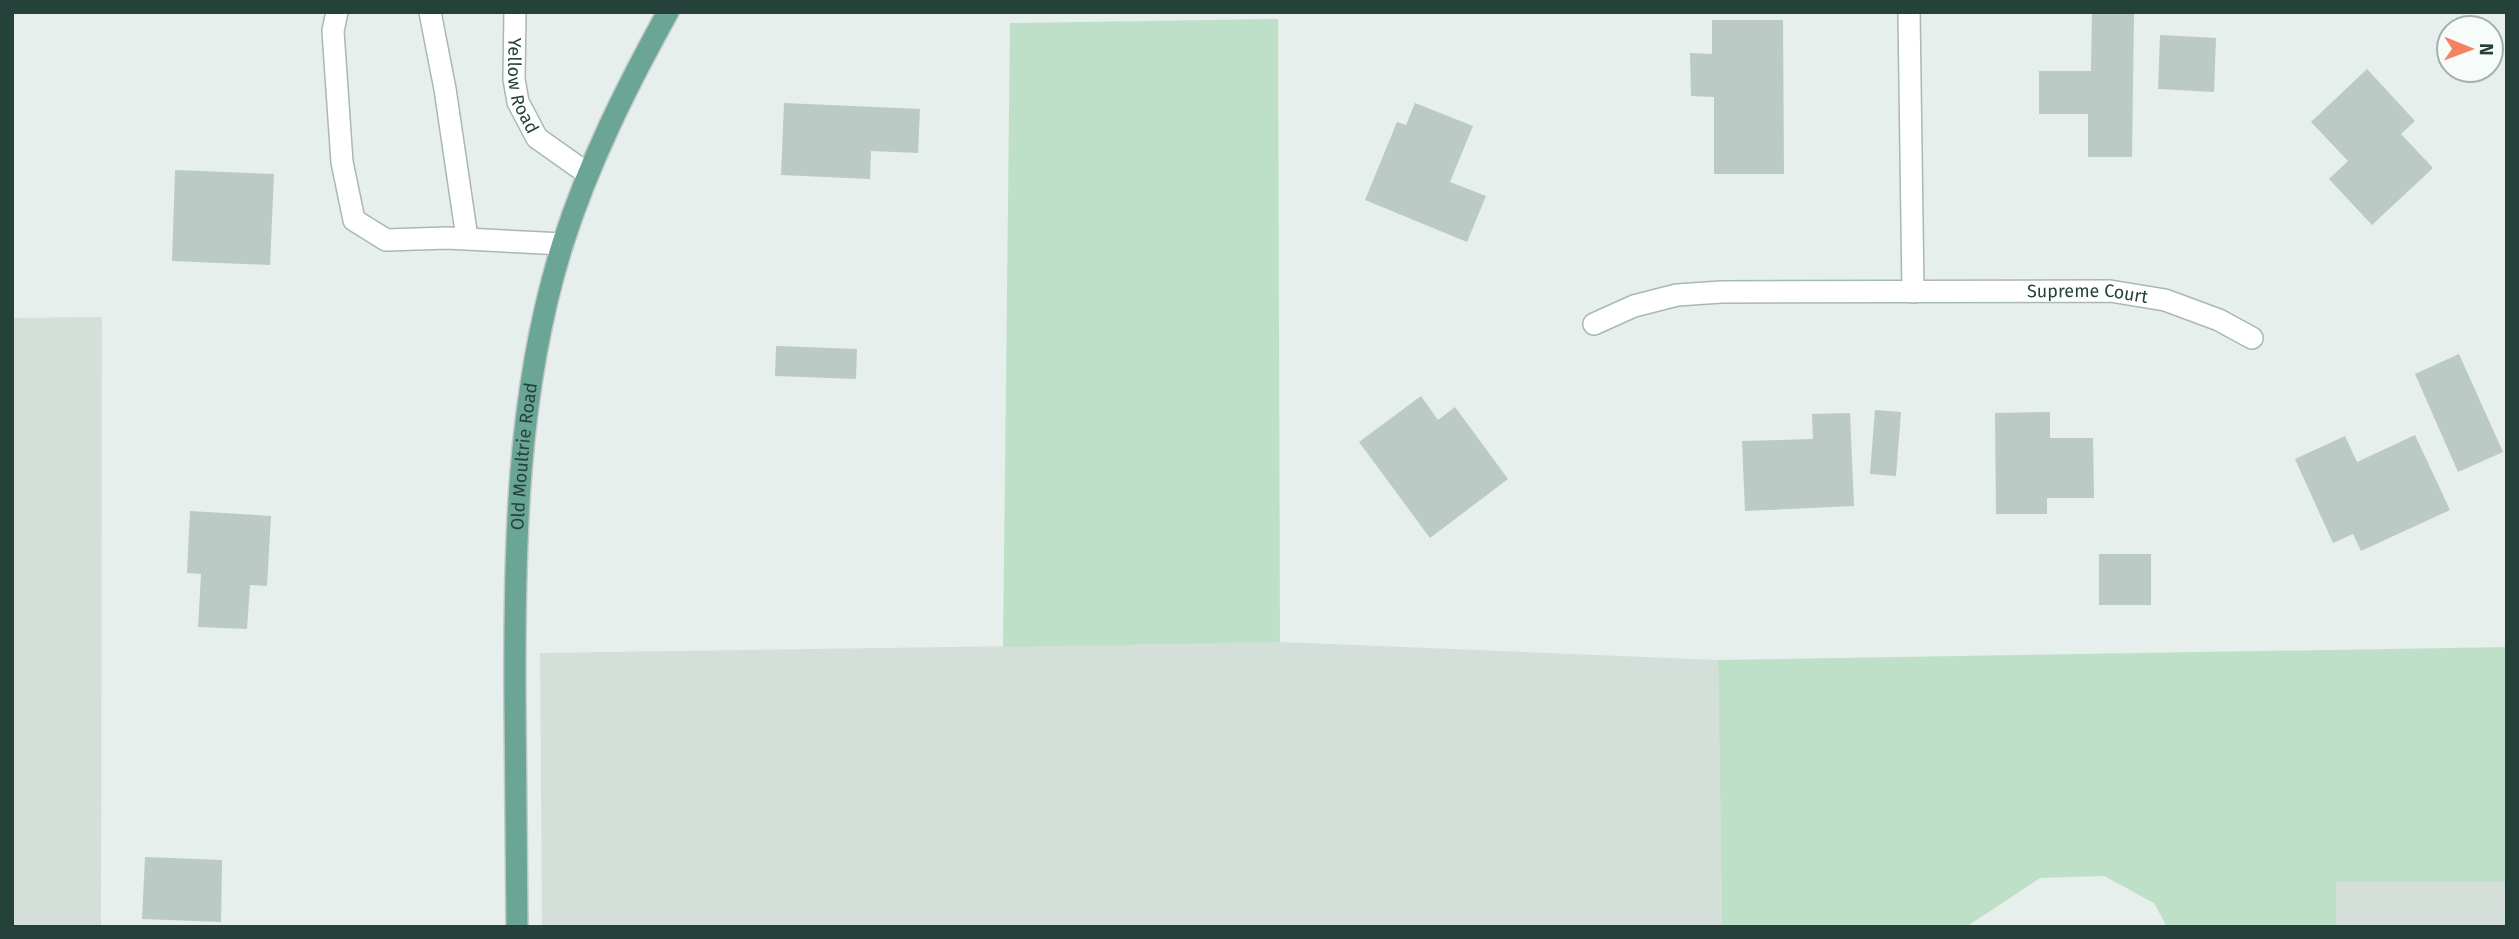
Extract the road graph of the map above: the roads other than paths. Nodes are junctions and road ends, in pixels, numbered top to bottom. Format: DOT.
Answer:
graph roads {
  1 [pos="337,12"];
  2 [pos="430,12"];
  3 [pos="515,12"];
  4 [pos="668,12"];
  5 [pos="1909,12"];
  6 [pos="588,174"];
  7 [pos="467,238"];
  8 [pos="563,244"];
  9 [pos="1913,292"];
  10 [pos="1594,324"];
  11 [pos="2252,338"];
  12 [pos="517,927"];
  1 -- 7 [label="street"];
  2 -- 7 [label="street"];
  3 -- 6 [label="street, Yellow Road"];
  4 -- 6 [label="main road, Old Moultrie Road"];
  5 -- 9 [label="street"];
  6 -- 8 [label="main road, Old Moultrie Road"];
  7 -- 8 [label="street"];
  8 -- 12 [label="main road, Old Moultrie Road"];
  9 -- 10 [label="street, Supreme Court"];
  9 -- 11 [label="street, Supreme Court"];
}
